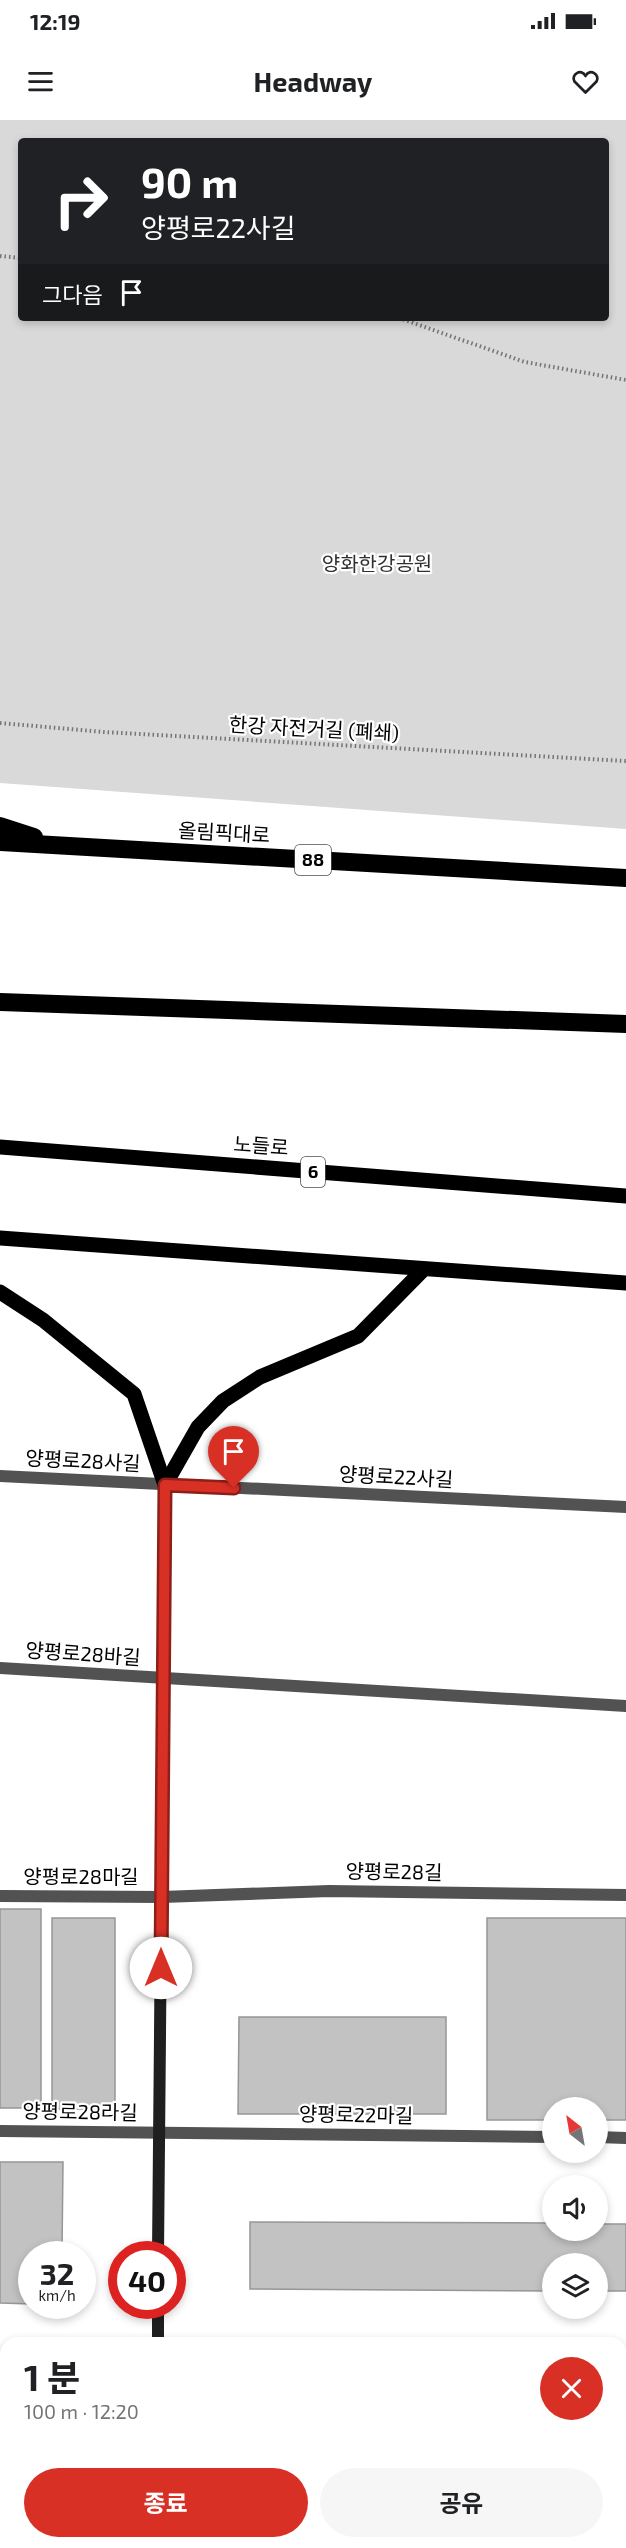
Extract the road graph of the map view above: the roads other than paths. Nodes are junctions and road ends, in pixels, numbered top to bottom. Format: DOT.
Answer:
graph roads {
  1 [pos="0,826"];
  2 [pos="0,842"];
  3 [pos="58,846"];
  4 [pos="626,878"];
  5 [pos="0,1002"];
  6 [pos="626,1024"];
  7 [pos="0,1147"];
  8 [pos="626,1196"];
  9 [pos="0,1238"];
  10 [pos="424,1269"];
  11 [pos="626,1283"];
  12 [pos="0,1292"];
  13 [pos="0,1476"];
  14 [pos="165,1485"];
  15 [pos="626,1507"];
  16 [pos="0,1668"];
  17 [pos="163,1678"];
  18 [pos="626,1706"];
  19 [pos="626,1895"];
  20 [pos="0,1896"];
  21 [pos="162,1897"];
  22 [pos="0,2131"];
  23 [pos="159,2132"];
  24 [pos="542,2137"];
  25 [pos="608,2137"];
  26 [pos="626,2138"];
  27 [pos="158,2241"];
  28 [pos="158,2319"];
  29 [pos="158,2337"];
  1 -- 3 [label="highway"];
  2 -- 3 [label="highway, 올림픽대로 / 88"];
  3 -- 4 [label="highway, 올림픽대로 / 88"];
  5 -- 6 [label="highway"];
  7 -- 8 [label="main road, 노들로 / 6"];
  9 -- 10 [label="main road"];
  10 -- 11 [label="main road"];
  10 -- 14 [label="main road"];
  12 -- 14 [label="main road"];
  13 -- 14 [label="street, 양평로28사길"];
  14 -- 15 [label="street, 양평로22사길"];
  14 -- 17 [label="street"];
  16 -- 17 [label="street, 양평로28바길"];
  17 -- 18 [label="street"];
  17 -- 21 [label="street"];
  19 -- 21 [label="street, 양평로28길"];
  20 -- 21 [label="street, 양평로28마길"];
  21 -- 23 [label="street"];
  22 -- 23 [label="street, 양평로28라길"];
  23 -- 24 [label="street, 양평로22마길"];
  23 -- 27 [label="street"];
  25 -- 26 [label="street"];
  28 -- 29 [label="street"];
}
